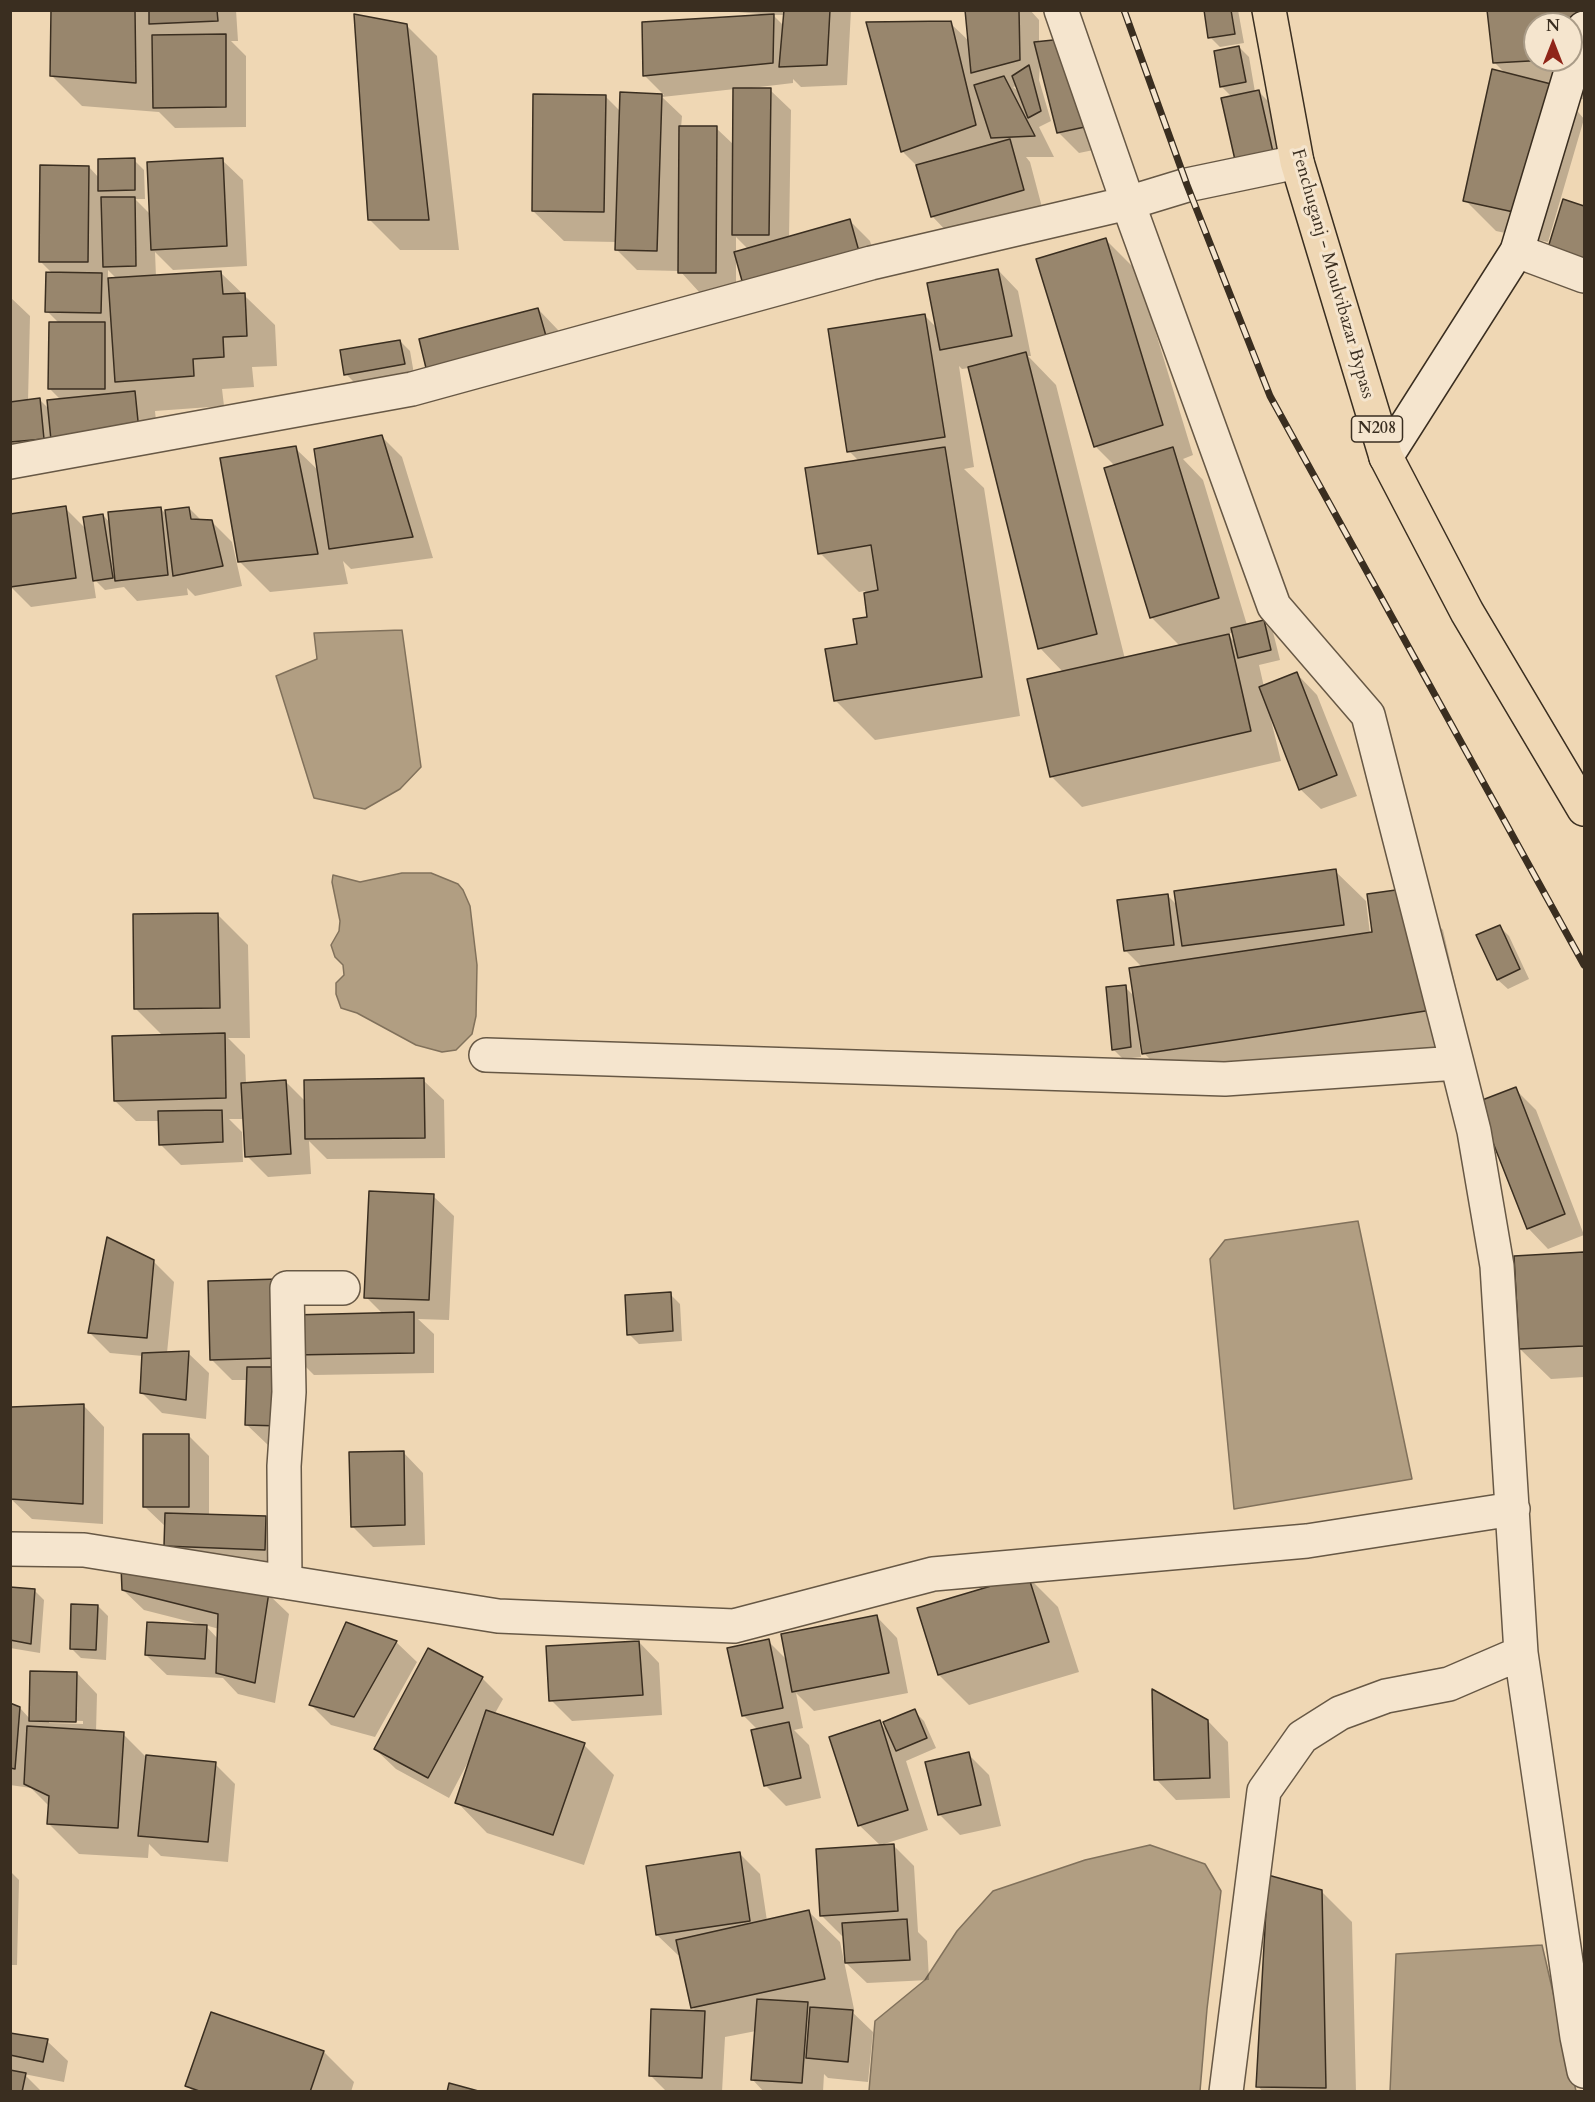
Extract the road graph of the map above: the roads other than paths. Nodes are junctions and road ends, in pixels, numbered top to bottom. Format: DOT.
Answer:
graph roads {
  1 [pos="1061,10"];
  2 [pos="1269,10"];
  3 [pos="1584,28"];
  4 [pos="1297,162"];
  5 [pos="1128,203"];
  6 [pos="1517,251"];
  7 [pos="1584,276"];
  8 [pos="1386,457"];
  9 [pos="10,462"];
  10 [pos="1584,808"];
  11 [pos="486,1055"];
  12 [pos="1457,1063"];
  13 [pos="343,1288"];
  14 [pos="1513,1509"];
  15 [pos="10,1549"];
  16 [pos="285,1582"];
  17 [pos="1521,1653"];
  18 [pos="1584,2071"];
  19 [pos="1226,2091"];
  1 -- 5 [label="street"];
  2 -- 4 [label="highway, Fenchuganj - Moulvibazar Bypass / N208"];
  3 -- 6 [label="street"];
  4 -- 5 [label="street"];
  4 -- 8 [label="highway, Fenchuganj - Moulvibazar Bypass / N208"];
  5 -- 9 [label="street"];
  5 -- 12 [label="street"];
  6 -- 7 [label="street"];
  6 -- 8 [label="street"];
  8 -- 10 [label="highway, Fenchuganj - Moulvibazar Bypass / N208"];
  11 -- 12 [label="street"];
  12 -- 14 [label="street"];
  13 -- 16 [label="street"];
  14 -- 16 [label="street"];
  14 -- 17 [label="street"];
  15 -- 16 [label="street"];
  17 -- 18 [label="street"];
  17 -- 19 [label="street"];
}
